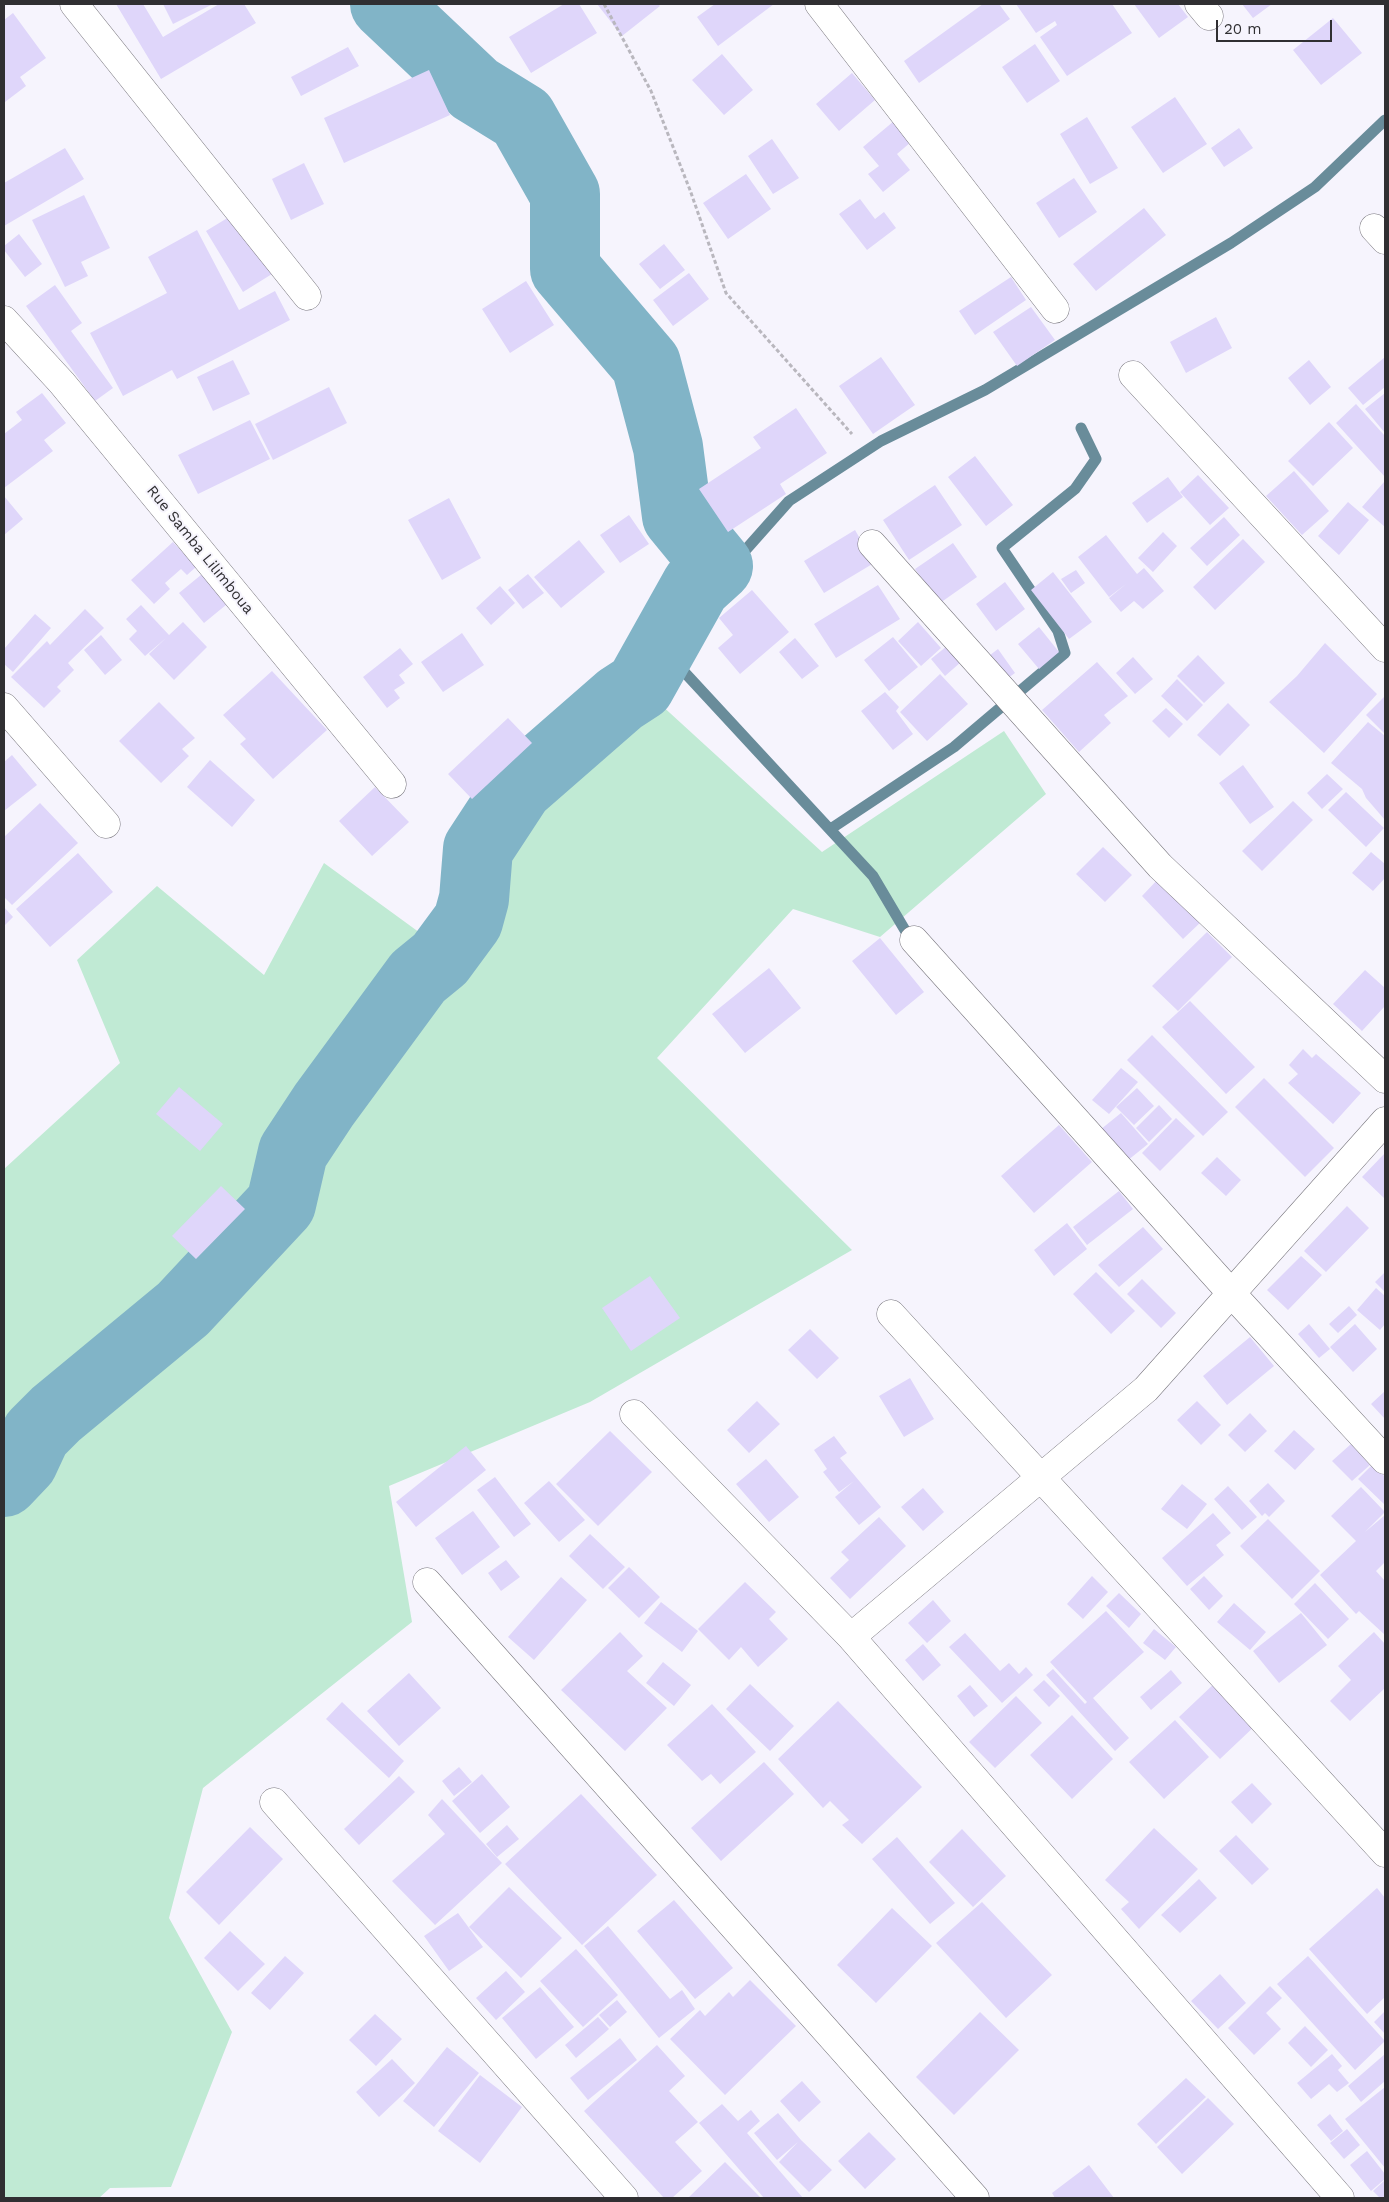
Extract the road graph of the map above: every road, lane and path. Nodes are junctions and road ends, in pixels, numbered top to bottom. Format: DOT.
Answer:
graph roads {
  1 [pos="74,4"];
  2 [pos="604,4"];
  3 [pos="819,4"];
  4 [pos="307,296"];
  5 [pos="1055,309"];
  6 [pos="4,320"];
  7 [pos="1133,375"];
  8 [pos="852,434"];
  9 [pos="872,544"];
  10 [pos="1385,648"];
  11 [pos="4,707"];
  12 [pos="392,784"];
  13 [pos="106,824"];
  14 [pos="914,940"];
  15 [pos="1385,1079"];
  16 [pos="1385,1121"];
  17 [pos="1232,1294"];
  18 [pos="891,1314"];
  19 [pos="634,1414"];
  20 [pos="1385,1460"];
  21 [pos="1042,1477"];
  22 [pos="427,1582"];
  23 [pos="851,1637"];
  24 [pos="274,1802"];
  25 [pos="1385,1853"];
  26 [pos="624,2198"];
  27 [pos="975,2198"];
  28 [pos="1340,2198"];
  1 -- 4 [label="street"];
  2 -- 8 [label="path"];
  3 -- 5 [label="street"];
  6 -- 12 [label="street, Rue Samba Lilimboua"];
  7 -- 10 [label="street"];
  9 -- 15 [label="street"];
  11 -- 13 [label="street"];
  14 -- 17 [label="street"];
  16 -- 17 [label="street"];
  17 -- 20 [label="street"];
  17 -- 21 [label="street"];
  18 -- 21 [label="street"];
  19 -- 23 [label="street"];
  21 -- 23 [label="street"];
  21 -- 25 [label="street"];
  22 -- 27 [label="street"];
  23 -- 28 [label="street"];
  24 -- 26 [label="street"];
}
